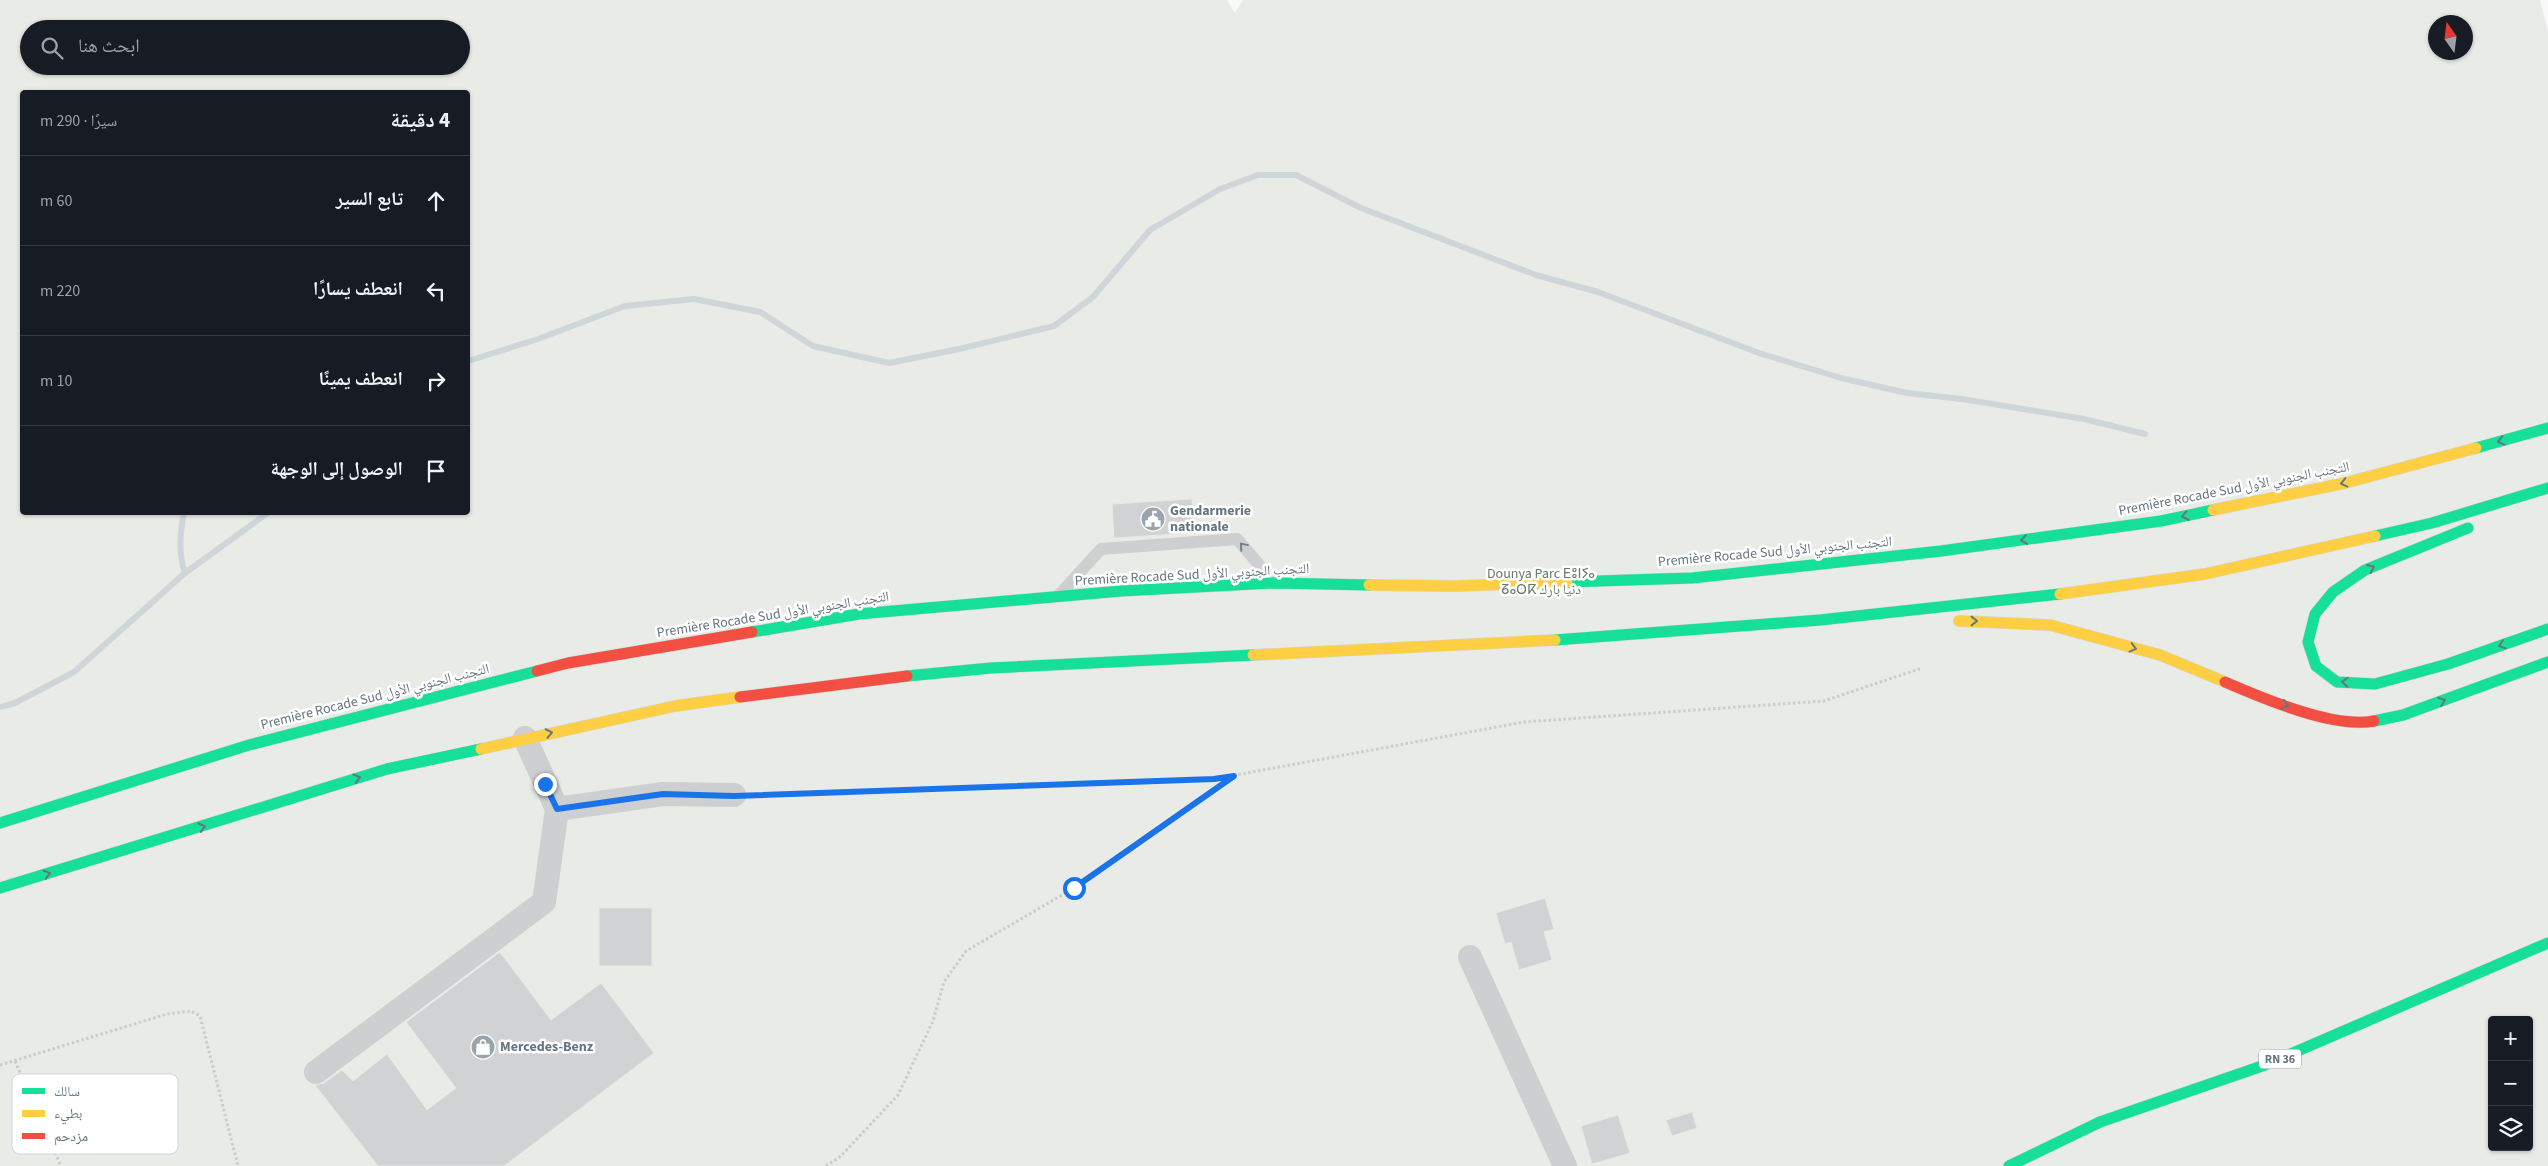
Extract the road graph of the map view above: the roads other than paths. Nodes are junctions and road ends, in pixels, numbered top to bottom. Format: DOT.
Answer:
graph roads {
  1 [pos="2548,428"];
  2 [pos="2548,488"];
  3 [pos="2548,496"];
  4 [pos="2502,514"];
  5 [pos="2475,526"];
  6 [pos="1274,583"];
  7 [pos="1058,596"];
  8 [pos="1820,620"];
  9 [pos="1926,621"];
  10 [pos="1946,621"];
  11 [pos="2548,628"];
  12 [pos="2548,662"];
  13 [pos="525,738"];
  14 [pos="734,796"];
  15 [pos="557,809"];
  16 [pos="0,824"];
  17 [pos="0,888"];
  18 [pos="2548,942"];
  19 [pos="1470,957"];
  20 [pos="316,1072"];
  21 [pos="1565,1166"];
  22 [pos="2009,1166"];
  1 -- 6 [label="main road, Première Rocade Sud التجنب الجنوبي الأول, one-way"];
  2 -- 8 [label="main road"];
  3 -- 4 [label="main road"];
  11 -- 5 [label="main road, one-way"];
  6 -- 7 [label="main road, Première Rocade Sud التجنب الجنوبي الأول"];
  6 -- 7 [label="lane, one-way"];
  7 -- 16 [label="main road, Première Rocade Sud التجنب الجنوبي الأول"];
  8 -- 9 [label="main road"];
  13 -- 8 [label="main road, one-way"];
  10 -- 12 [label="main road, one-way"];
  13 -- 15 [label="street"];
  17 -- 13 [label="main road, one-way"];
  14 -- 15 [label="street"];
  15 -- 20 [label="street"];
  18 -- 22 [label="main road, RN 36"];
  19 -- 21 [label="street"];
}
